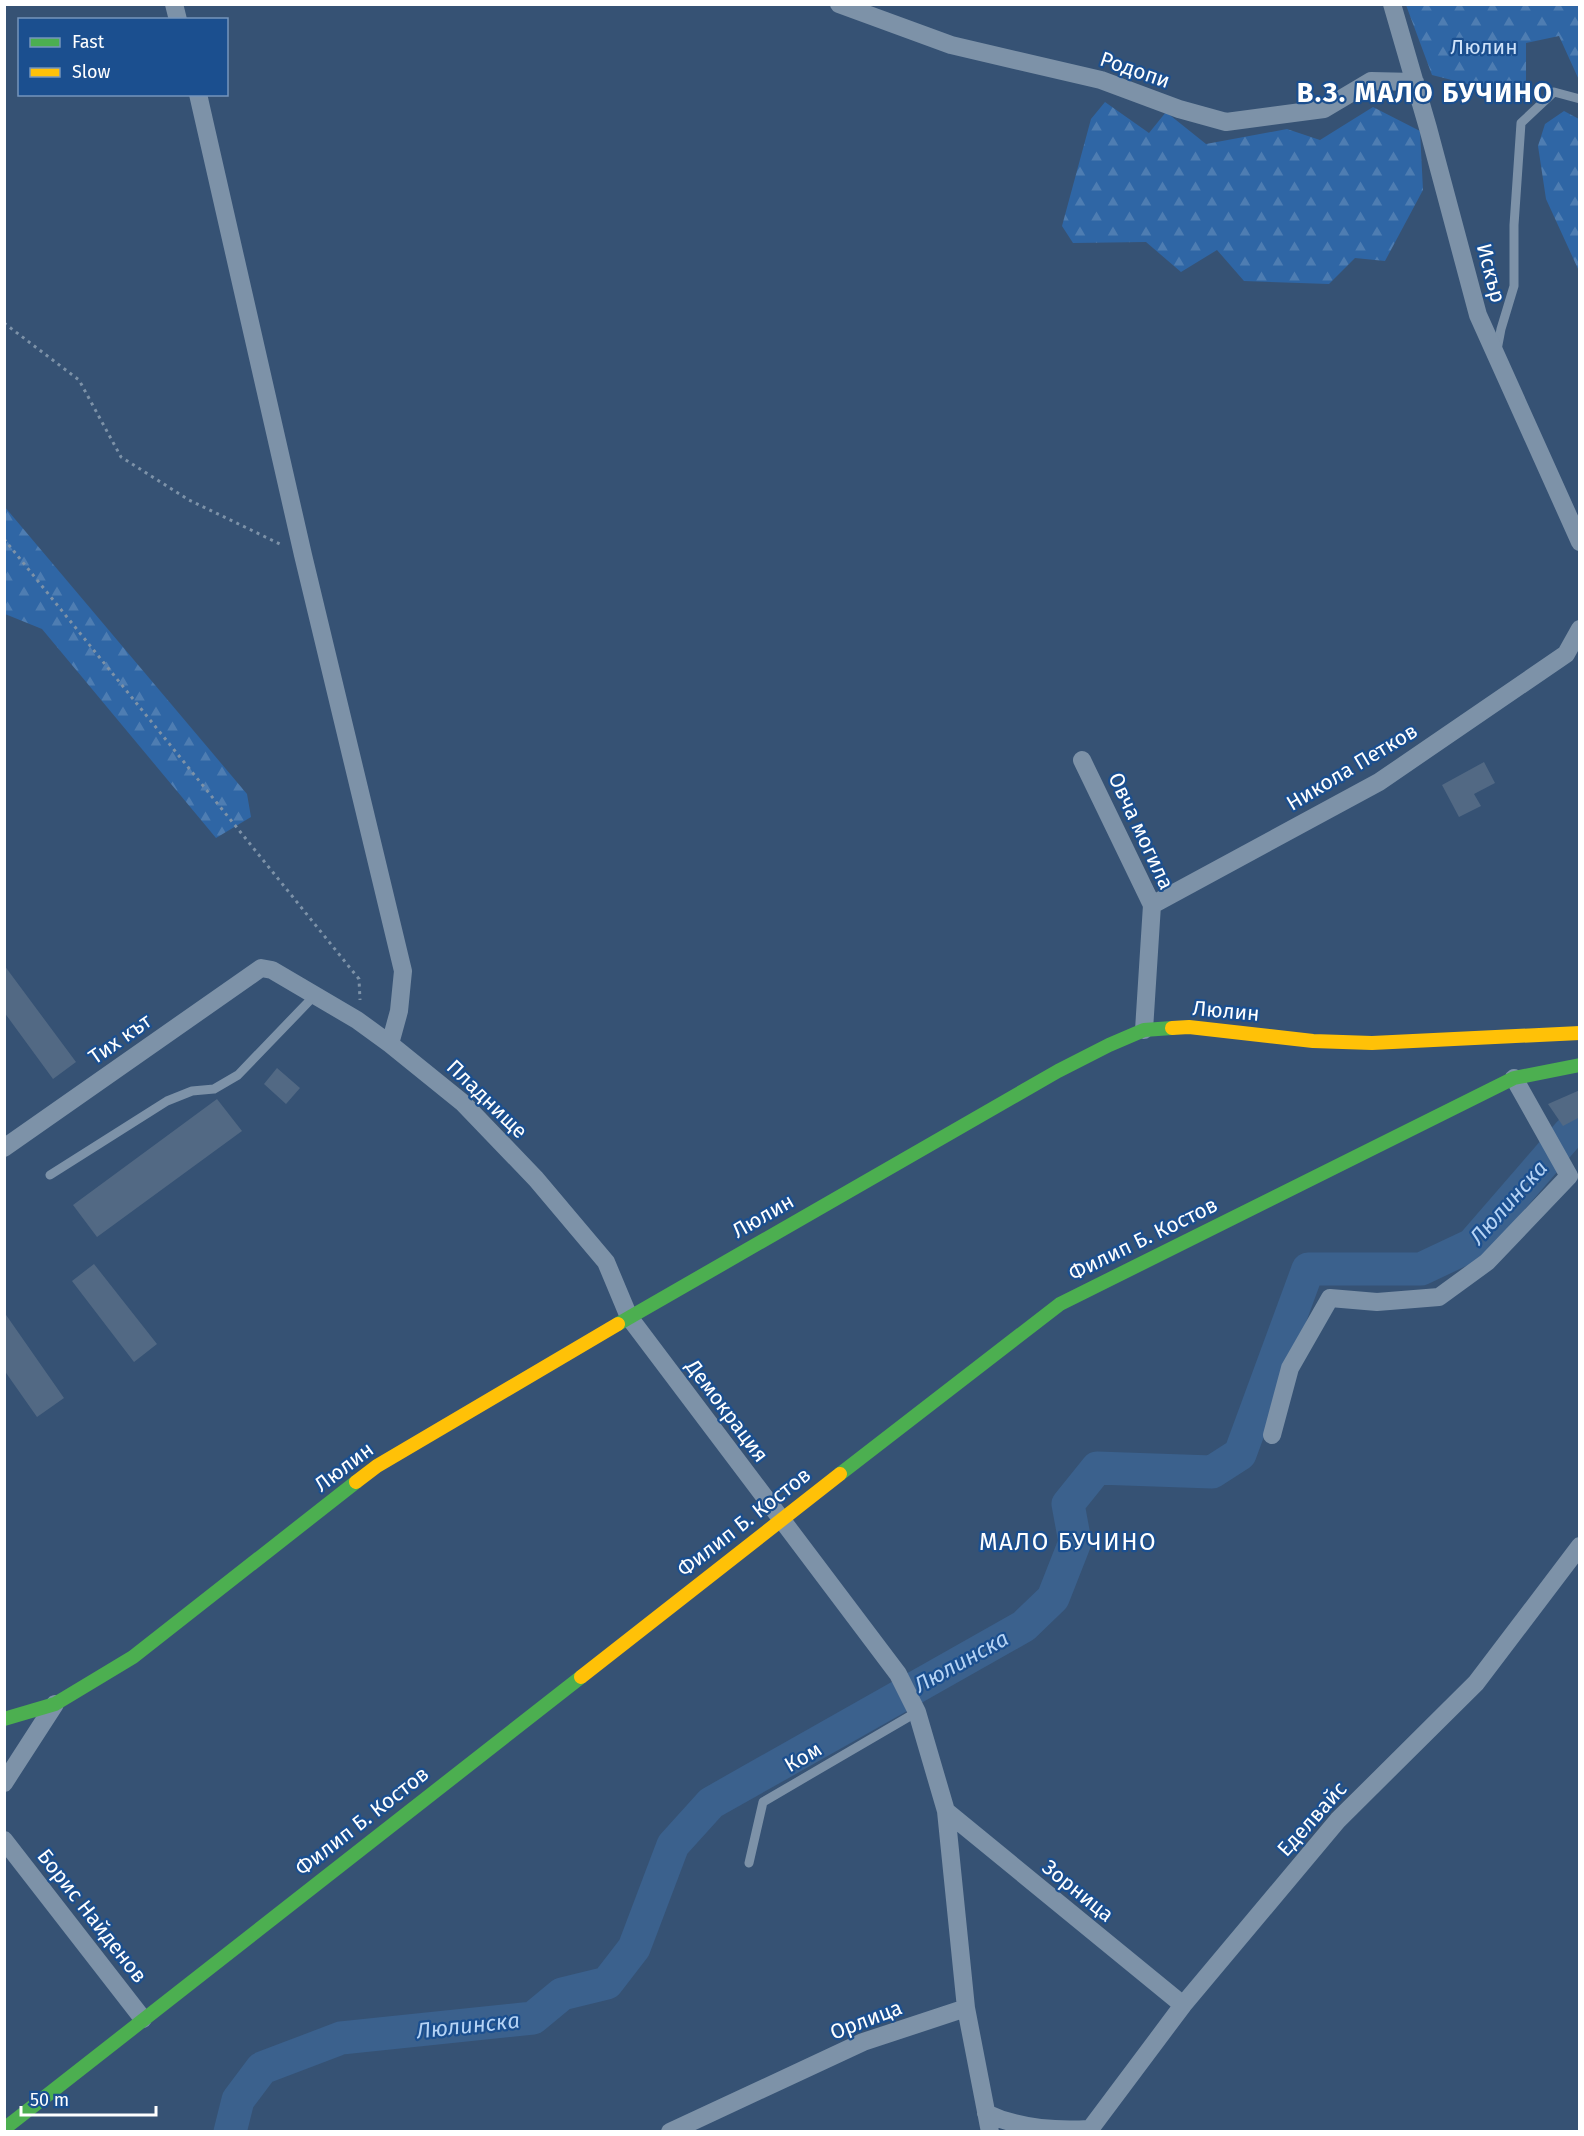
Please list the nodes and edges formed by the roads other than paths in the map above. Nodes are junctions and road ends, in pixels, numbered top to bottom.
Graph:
1 (839, 4) edge
2 (1392, 4) edge
3 (1415, 82) junction
4 (198, 96) edge
5 (1580, 99) edge
6 (1496, 356) junction
7 (1580, 542) edge
8 (1580, 629) edge
9 (1082, 760) dead end
10 (1152, 905) junction
11 (261, 968) joint
12 (315, 995) junction
13 (1144, 1030) junction
14 (1580, 1033) edge
15 (390, 1044) junction
16 (1580, 1065) edge
17 (1514, 1078) junction
18 (4, 1148) edge
19 (50, 1175) dead end
20 (629, 1317) junction
21 (1272, 1435) dead end
22 (781, 1520) junction
23 (1580, 1546) edge
24 (55, 1704) junction
25 (917, 1712) junction
26 (4, 1719) edge
27 (4, 1783) edge
28 (946, 1811) junction
29 (4, 1840) edge
30 (749, 1863) dead end
31 (1183, 2005) junction
32 (966, 2008) junction
33 (143, 2019) junction
34 (986, 2113) junction
35 (4, 2129) edge
36 (1089, 2130) edge
37 (670, 2132) edge
38 (990, 2132) edge

1 - 3 street, Родопи
2 - 3 street, Искър
3 - 6 street, Искър
4 - 15 street
5 - 6 lane
6 - 7 street, Искър
8 - 10 street, Никола Петков
9 - 10 street, Овча могила
10 - 13 street, Овча могила
11 - 12 street, Пладнище
11 - 18 street, Тих кът
12 - 15 street, Пладнище
12 - 19 lane
13 - 14 street, Люлин
13 - 20 street, Люлин
15 - 20 street, Пладнище
16 - 17 street, Филип Б. Костов
17 - 21 street
17 - 22 street, Филип Б. Костов
20 - 22 street, Демокрация
20 - 24 street, Люлин
22 - 25 street, Демокрация
22 - 33 street, Филип Б. Костов
23 - 31 street, Еделвайс
24 - 26 street, Люлин
24 - 27 street
25 - 28 street, Демокрация
25 - 30 lane, Ком
28 - 31 street, Зорница
28 - 32 street, Демокрация
29 - 33 street, Борис Найденов
31 - 36 street, Еделвайс
32 - 34 street
32 - 37 street, Орлица
33 - 35 street, Филип Б. Костов
34 - 36 street
34 - 38 street

